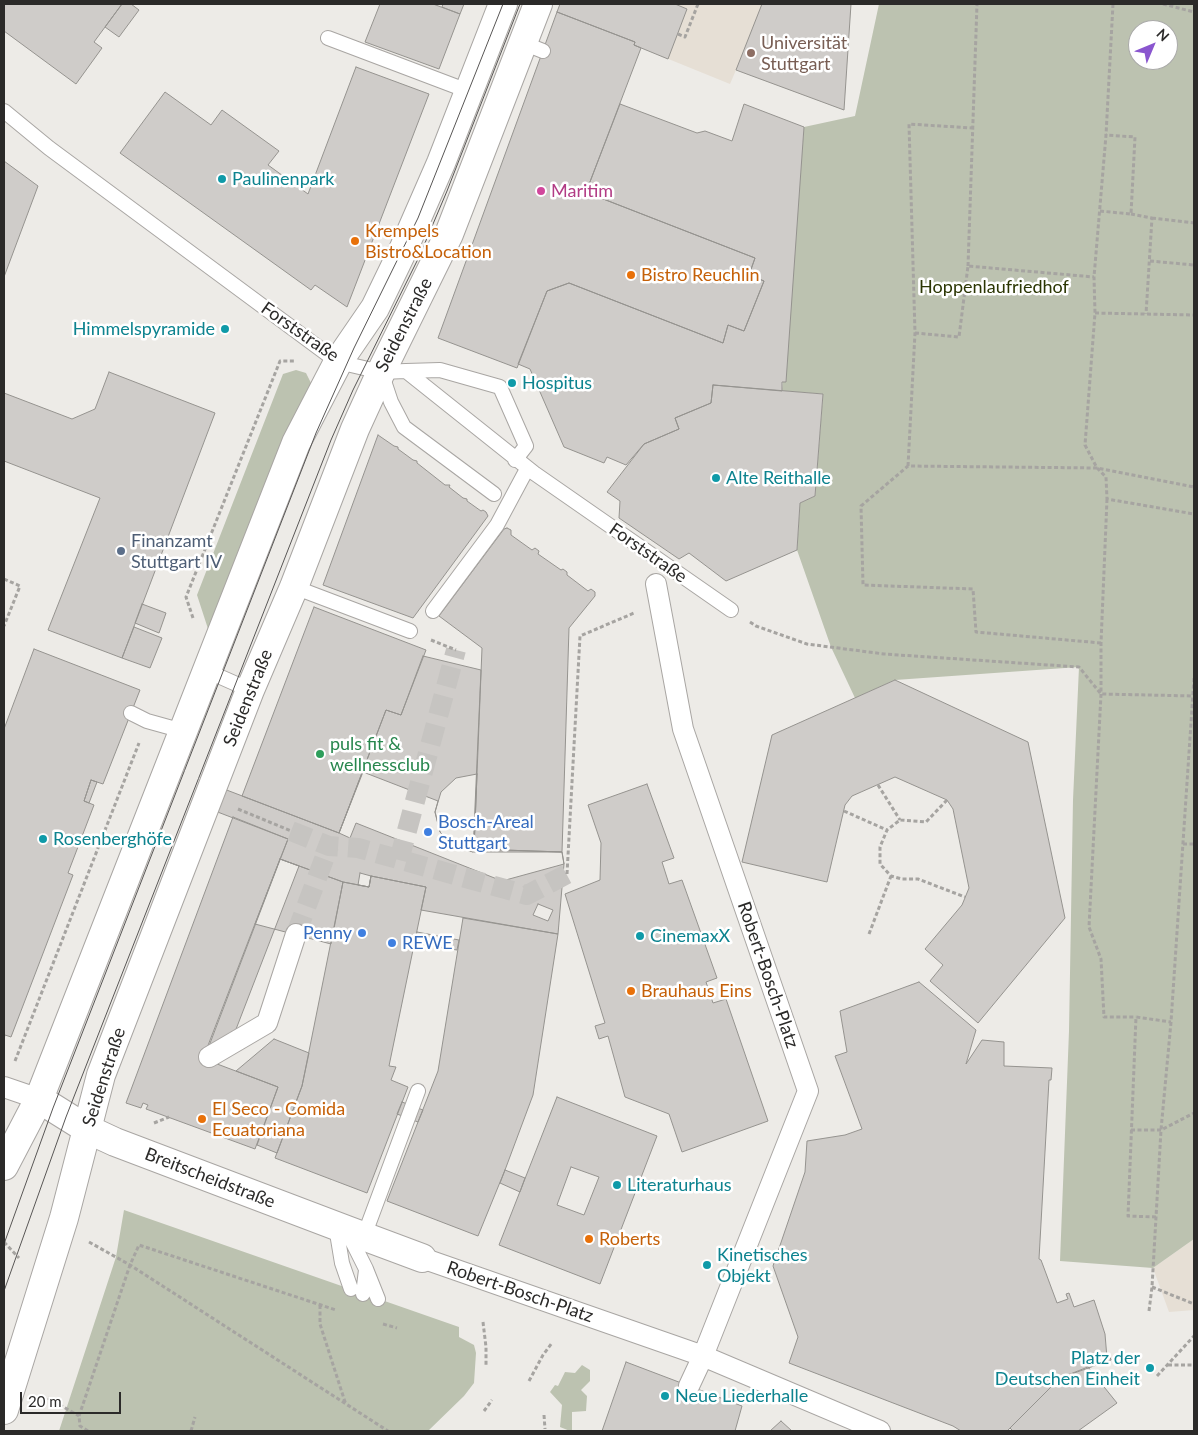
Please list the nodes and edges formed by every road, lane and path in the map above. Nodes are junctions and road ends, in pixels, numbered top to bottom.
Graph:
1 (503, 4) edge
2 (538, 4) edge
3 (698, 4) edge
4 (977, 4) edge
5 (1113, 4) edge
6 (1163, 4) edge
7 (1194, 12) edge
8 (678, 34) dead end
9 (328, 38) dead end
10 (468, 91) junction
11 (4, 111) edge
12 (972, 128) junction
13 (1106, 136) junction
14 (1100, 211) junction
15 (1131, 214) junction
16 (1152, 218) junction
17 (1194, 223) edge
18 (1150, 261) junction
19 (1194, 265) edge
20 (968, 266) junction
21 (1094, 277) junction
22 (1095, 312) junction
23 (1146, 314) junction
24 (1194, 316) edge
25 (915, 333) junction
26 (338, 362) junction
27 (394, 371) junction
28 (515, 460) junction
29 (908, 466) junction
30 (1098, 468) junction
31 (528, 469) junction
32 (1194, 487) edge
33 (494, 494) dead end
34 (1107, 499) junction
35 (1194, 514) edge
36 (4, 579) edge
37 (294, 587) junction
38 (658, 593) joint
39 (731, 610) joint
40 (433, 612) dead end
41 (194, 620) dead end
42 (4, 626) edge
43 (410, 631) dead end
44 (1101, 643) junction
45 (207, 671) junction
46 (1194, 678) edge
47 (250, 690) junction
48 (1101, 694) junction
49 (1194, 696) edge
50 (131, 713) dead end
51 (147, 721) junction
52 (183, 731) junction
53 (878, 785) dead end
54 (947, 800) dead end
55 (229, 806) dead end
56 (844, 811) dead end
57 (900, 820) junction
58 (887, 830) junction
59 (291, 831) tunnel mouth
60 (1183, 844) junction
61 (1194, 844) edge
62 (567, 874) dead end
63 (891, 876) junction
64 (965, 897) dead end
65 (296, 934) tunnel mouth
66 (868, 934) dead end
67 (1136, 1018) junction
68 (1171, 1022) junction
69 (209, 1057) dead end
70 (14, 1063) dead end
71 (4, 1087) edge
72 (418, 1091) dead end
73 (39, 1100) junction
74 (1194, 1113) edge
75 (169, 1117) dead end
76 (149, 1125) dead end
77 (87, 1130) junction
78 (1131, 1130) junction
79 (1161, 1130) junction
80 (4, 1166) edge
81 (1156, 1217) junction
82 (349, 1231) junction
83 (88, 1241) dead end
84 (422, 1258) joint
85 (342, 1263) junction
86 (130, 1265) junction
87 (366, 1269) junction
88 (337, 1284) dead end
89 (1152, 1287) junction
90 (378, 1299) dead end
91 (1194, 1304) edge
92 (320, 1305) junction
93 (337, 1310) dead end
94 (1149, 1311) dead end
95 (483, 1322) dead end
96 (380, 1323) dead end
97 (397, 1328) dead end
98 (1194, 1336) edge
99 (552, 1344) dead end
100 (703, 1356) junction
101 (486, 1365) dead end
102 (1167, 1365) junction
103 (1194, 1365) edge
104 (1157, 1376) dead end
105 (528, 1381) dead end
106 (689, 1386) dead end
107 (48, 1398) dead end
108 (492, 1400) dead end
109 (346, 1405) junction
110 (4, 1410) edge
111 (484, 1411) dead end
112 (544, 1415) dead end
113 (79, 1416) junction
114 (195, 1417) dead end
115 (545, 1429) dead end
116 (88, 1431) edge
117 (191, 1431) edge
118 (388, 1431) edge
119 (880, 1431) edge

1 - 10 street, Seidenstraße
2 - 27 street, Seidenstraße
3 - 8 path
4 - 12 path
5 - 13 path
6 - 7 path
9 - 10 lane
10 - 26 street, Seidenstraße
11 - 26 lane, Forststraße
12 - 20 path
12 - 25 path
13 - 14 path
13 - 15 path
14 - 15 path
14 - 21 path
15 - 16 path
16 - 17 path
16 - 18 path
18 - 19 path
18 - 23 path
20 - 21 path
20 - 25 path
21 - 22 path
22 - 23 path
22 - 30 path
23 - 24 path
25 - 29 path
26 - 27 lane, Forststraße
26 - 41 path
26 - 45 street, Seidenstraße
27 - 28 lane, Forststraße
27 - 28 lane
27 - 33 lane
27 - 37 street, Seidenstraße
28 - 31 lane, Forststraße
29 - 30 path
29 - 44 path
30 - 32 path
30 - 34 path
31 - 39 lane, Forststraße
31 - 40 lane
34 - 35 path
34 - 44 path
36 - 42 path
37 - 43 lane
37 - 47 street, Seidenstraße
38 - 62 path
38 - 100 street, Robert-Bosch-Platz
39 - 48 path
44 - 48 path
45 - 47 lane
45 - 52 street, Seidenstraße
46 - 49 path
47 - 77 street, Seidenstraße
48 - 49 path
48 - 67 path
49 - 60 path
50 - 51 lane
51 - 52 lane
51 - 70 path
52 - 73 street, Seidenstraße
53 - 57 path
54 - 57 path
55 - 59 path
56 - 58 path
57 - 58 path
58 - 63 path
60 - 61 path
60 - 68 path
63 - 64 path
63 - 66 path
65 - 69 street
67 - 68 path
67 - 78 path
68 - 79 path
71 - 73 street, Breitscheidstraße
72 - 82 lane
73 - 77 street, Breitscheidstraße
73 - 80 street, Seidenstraße
74 - 79 path
75 - 76 path
77 - 82 street, Breitscheidstraße
77 - 110 street, Seidenstraße
78 - 79 path
78 - 81 path
79 - 81 path
81 - 89 path
82 - 84 street, Breitscheidstraße
82 - 85 lane
82 - 87 lane
83 - 86 path
84 - 100 street, Robert-Bosch-Platz
85 - 87 lane
85 - 88 lane
86 - 92 path
86 - 109 path
86 - 113 path
87 - 90 lane
89 - 91 path
89 - 94 path
92 - 93 path
92 - 109 path
95 - 101 path
96 - 97 path
98 - 102 path
99 - 105 path
100 - 106 street, Robert-Bosch-Platz
100 - 119 street, Robert-Bosch-Platz
102 - 103 path
102 - 104 path
107 - 113 path
108 - 111 path
109 - 118 path
112 - 115 path
113 - 116 path
114 - 117 path

